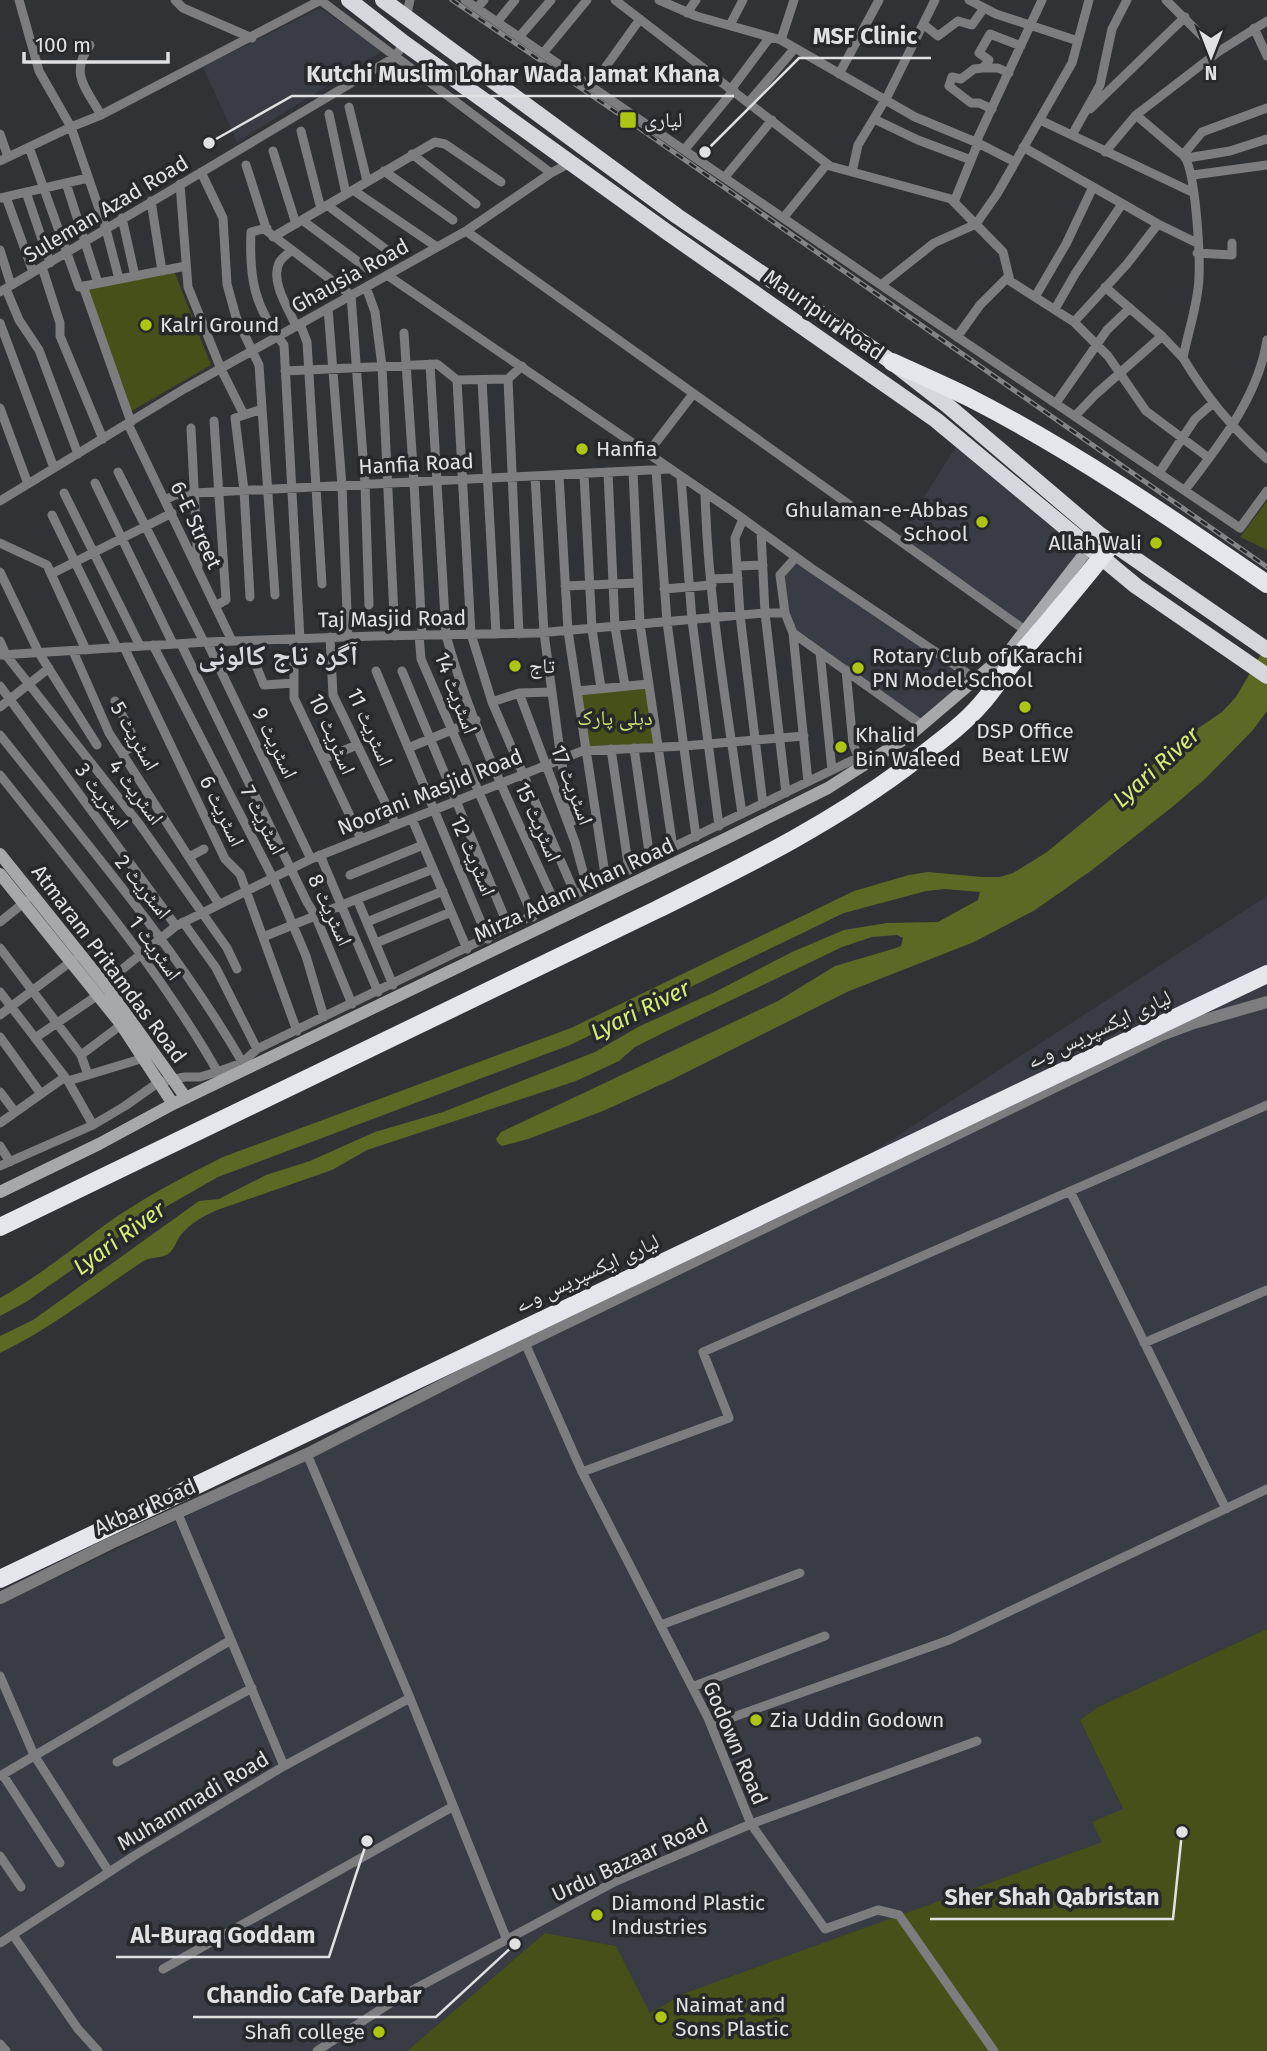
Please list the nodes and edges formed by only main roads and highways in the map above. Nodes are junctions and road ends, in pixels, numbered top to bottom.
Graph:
1 (349, 0) edge
2 (383, 0) edge
3 (892, 362) junction
4 (1100, 546) junction
5 (1267, 584) edge
6 (1267, 650) edge
7 (1267, 676) edge
8 (985, 685) junction
9 (0, 854) edge
10 (0, 874) edge
11 (28, 900) junction
12 (1267, 974) edge
13 (1267, 988) edge
14 (101, 989) junction
15 (1195, 1010) junction
16 (166, 1080) junction
17 (186, 1098) junction
18 (173, 1104) junction
19 (0, 1192) edge
20 (0, 1227) edge
21 (0, 1579) edge

1 - 4 highway, Mauripur Road
2 - 3 highway, Mauripur Road
3 - 4 highway, Mauripur Road
3 - 5 highway
4 - 6 highway, Mauripur Road
4 - 7 highway, Mauripur Road
4 - 8 main road, Mirza Adam Khan Road
4 - 8 highway
8 - 17 main road, Mirza Adam Khan Road
8 - 20 highway
9 - 11 main road, Atmaram Pritamdas Road
10 - 11 main road, Atmaram Pritamdas Road
11 - 14 main road, Atmaram Pritamdas Road
12 - 15 highway
13 - 15 highway
14 - 16 main road, Atmaram Pritamdas Road
14 - 16 main road, Atmaram Pritamdas Road
15 - 21 highway, لیاری ایکسپریس وے
16 - 17 main road, Atmaram Pritamdas Road
16 - 18 main road, Atmaram Pritamdas Road
17 - 18 main road, Mirza Adam Khan Road
18 - 19 main road, Mirza Adam Khan Road

